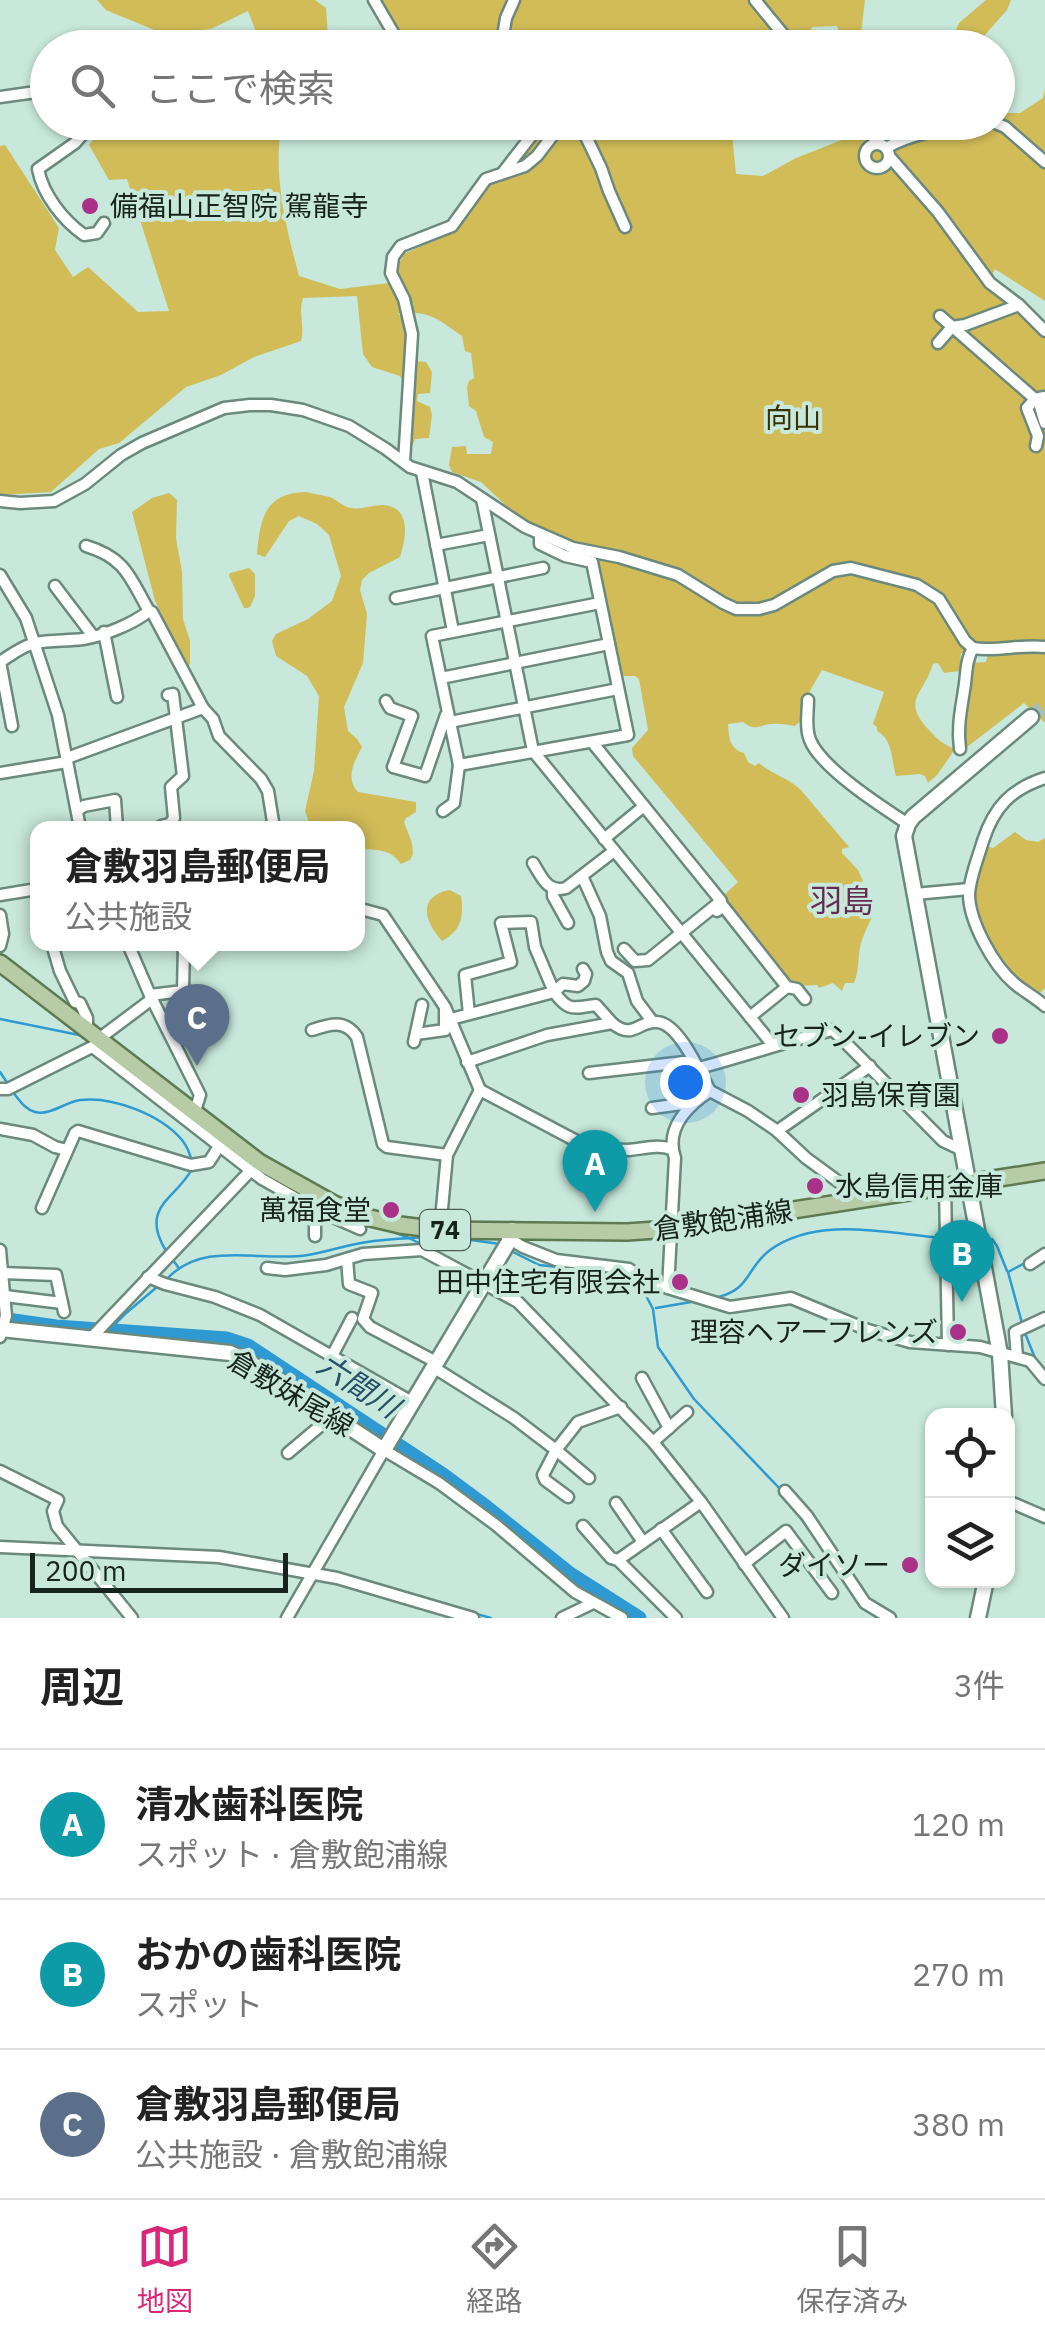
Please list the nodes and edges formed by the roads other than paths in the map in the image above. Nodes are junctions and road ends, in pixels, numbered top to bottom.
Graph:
1 (374, 0) edge
2 (514, 0) edge
3 (755, 0) edge
4 (392, 30) edge
5 (504, 30) edge
6 (779, 30) edge
7 (30, 93) edge
8 (0, 97) edge
9 (1015, 136) edge
10 (78, 140) edge
11 (528, 140) edge
12 (549, 140) edge
13 (589, 140) edge
14 (876, 140) edge
15 (900, 140) edge
16 (885, 149) junction
17 (1045, 162) edge
18 (504, 172) junction
19 (104, 223) dead end
20 (625, 226) dead end
21 (1019, 305) junction
22 (940, 316) dead end
23 (952, 327) junction
24 (1045, 330) edge
25 (938, 342) dead end
26 (1042, 395) edge
27 (1045, 423) edge
28 (1036, 446) dead end
29 (404, 462) junction
30 (422, 472) junction
31 (482, 498) junction
32 (0, 502) edge
33 (540, 534) junction
34 (489, 535) junction
35 (436, 545) junction
36 (86, 546) dead end
37 (543, 568) dead end
38 (0, 576) edge
39 (496, 577) junction
40 (54, 586) dead end
41 (445, 588) junction
42 (396, 598) dead end
43 (600, 603) junction
44 (149, 611) junction
45 (505, 620) junction
46 (453, 631) junction
47 (99, 634) junction
48 (35, 643) junction
49 (609, 644) junction
50 (1045, 647) edge
51 (973, 648) junction
52 (0, 662) edge
53 (514, 663) junction
54 (441, 678) junction
55 (618, 689) junction
56 (168, 695) dead end
57 (116, 698) dead end
58 (808, 700) dead end
59 (386, 701) dead end
60 (203, 708) junction
61 (524, 708) junction
62 (449, 717) junction
63 (1031, 717) tunnel mouth
64 (175, 718) junction
65 (12, 726) dead end
66 (592, 742) junction
67 (960, 749) dead end
68 (533, 751) junction
69 (67, 760) junction
70 (459, 765) junction
71 (0, 773) edge
72 (1045, 778) edge
73 (644, 806) junction
74 (77, 811) junction
75 (442, 811) dead end
76 (79, 821) edge
77 (116, 821) edge
78 (172, 821) edge
79 (273, 821) edge
80 (908, 824) junction
81 (604, 839) junction
82 (614, 851) junction
83 (533, 863) dead end
84 (582, 876) junction
85 (554, 889) junction
86 (30, 890) edge
87 (969, 890) junction
88 (915, 894) junction
89 (0, 895) edge
90 (365, 910) edge
91 (0, 915) edge
92 (568, 923) dead end
93 (683, 935) junction
94 (0, 946) edge
95 (624, 949) dead end
96 (54, 951) edge
97 (131, 951) edge
98 (184, 951) edge
99 (0, 963) edge
100 (582, 970) dead end
101 (787, 987) junction
102 (554, 992) junction
103 (151, 997) junction
104 (805, 998) dead end
105 (422, 1005) dead end
106 (1045, 1006) edge
107 (445, 1007) junction
108 (469, 1014) junction
109 (750, 1017) junction
110 (450, 1019) junction
111 (652, 1021) junction
112 (612, 1024) junction
113 (312, 1030) dead end
114 (96, 1041) junction
115 (783, 1042) junction
116 (468, 1062) junction
117 (870, 1066) junction
118 (698, 1068) junction
119 (590, 1073) dead end
120 (7, 1088) edge
121 (480, 1090) junction
122 (710, 1090) junction
123 (652, 1108) dead end
124 (686, 1108) junction
125 (195, 1111) junction
126 (0, 1129) edge
127 (777, 1131) junction
128 (223, 1140) junction
129 (671, 1149) junction
130 (67, 1150) junction
131 (962, 1150) junction
132 (447, 1156) junction
133 (255, 1166) junction
134 (1045, 1171) edge
135 (968, 1183) junction
136 (945, 1186) junction
137 (863, 1199) junction
138 (42, 1208) dead end
139 (315, 1209) junction
140 (670, 1229) junction
141 (440, 1230) junction
142 (315, 1236) dead end
143 (362, 1238) junction
144 (508, 1241) junction
145 (0, 1253) edge
146 (1045, 1254) edge
147 (347, 1259) junction
148 (1030, 1264) dead end
149 (267, 1268) dead end
150 (2, 1274) edge
151 (157, 1281) junction
152 (484, 1282) junction
153 (668, 1288) junction
154 (5, 1296) junction
155 (352, 1318) dead end
156 (1045, 1318) edge
157 (3, 1322) edge
158 (91, 1337) junction
159 (948, 1345) junction
160 (1000, 1354) junction
161 (332, 1356) junction
162 (1017, 1357) junction
163 (434, 1365) junction
164 (642, 1378) dead end
165 (1045, 1379) edge
166 (412, 1402) junction
167 (621, 1408) junction
168 (1003, 1408) edge
169 (688, 1412) dead end
170 (332, 1416) junction
171 (669, 1428) junction
172 (656, 1440) junction
173 (387, 1444) junction
174 (556, 1450) junction
175 (288, 1453) dead end
176 (0, 1471) edge
177 (589, 1478) dead end
178 (785, 1491) dead end
179 (568, 1497) dead end
180 (700, 1502) junction
181 (616, 1503) dead end
182 (1015, 1503) edge
183 (1045, 1517) edge
184 (797, 1522) dead end
185 (583, 1526) dead end
186 (662, 1530) junction
187 (786, 1531) junction
188 (643, 1542) junction
189 (0, 1547) edge
190 (80, 1552) junction
191 (618, 1560) junction
192 (746, 1562) junction
193 (313, 1574) junction
194 (984, 1588) edge
195 (707, 1592) dead end
196 (832, 1593) dead end
197 (593, 1603) junction
198 (132, 1618) edge
199 (287, 1618) edge
200 (473, 1618) edge
201 (562, 1618) edge
202 (622, 1618) edge
203 (676, 1618) edge
204 (784, 1618) edge
205 (890, 1618) edge
206 (978, 1618) edge

1 - 4 street
2 - 5 street
3 - 6 street
7 - 8 street
9 - 17 street
10 - 19 street
11 - 18 street
12 - 18 street
13 - 20 street
14 - 16 street
15 - 16 street
16 - 21 street
18 - 29 street
21 - 23 street
21 - 24 street
22 - 23 street
23 - 25 street
23 - 26 street
26 - 27 street
26 - 28 street
29 - 30 street
29 - 32 street
30 - 31 street
30 - 35 street
31 - 33 street
31 - 34 street
33 - 43 street
33 - 51 street
34 - 35 street
34 - 39 street
35 - 41 street
36 - 44 street
37 - 39 street
38 - 48 street
39 - 41 street
39 - 45 street
40 - 47 street
41 - 42 street
41 - 46 street
43 - 45 street
43 - 49 street
44 - 47 street
44 - 60 street
45 - 46 street
45 - 53 street
46 - 54 street
47 - 48 street
47 - 57 street
48 - 52 street
48 - 69 street
49 - 53 street
49 - 55 street
50 - 51 street
51 - 67 street
52 - 65 street
53 - 54 street
53 - 61 street
54 - 62 street
55 - 61 street
55 - 66 street
56 - 64 street
58 - 80 street
59 - 62 street
60 - 64 street
60 - 79 street
61 - 62 street
61 - 68 street
62 - 70 street
63 - 80 street
64 - 69 street
64 - 78 street
66 - 68 street
66 - 73 street
68 - 70 street
68 - 81 street
69 - 71 street
69 - 74 street
70 - 75 street
72 - 87 street
73 - 81 street
73 - 93 street
74 - 76 street
74 - 77 street
80 - 88 street
81 - 82 street
82 - 84 street
82 - 93 street
83 - 85 street
84 - 85 street
84 - 111 street
85 - 92 street
86 - 89 street
87 - 88 street
87 - 106 street
88 - 131 street
90 - 107 street
91 - 94 street
93 - 95 street
93 - 101 street
93 - 109 street
96 - 114 street
97 - 103 street
98 - 103 street
99 - 114 main road, 倉敷飽浦線 / 74
100 - 102 street
101 - 104 street
101 - 109 street
102 - 108 street
102 - 108 street
102 - 112 street
103 - 114 street
103 - 125 street
105 - 107 street
107 - 110 street
108 - 110 street
109 - 115 street
110 - 116 street
111 - 112 street
111 - 118 street
112 - 116 street
113 - 132 street
114 - 120 street
114 - 125 main road, 倉敷飽浦線 / 74
114 - 128 street
115 - 117 street
115 - 118 street
116 - 121 street
117 - 127 street
117 - 131 street
118 - 119 street
118 - 122 street
121 - 129 street
121 - 132 street
122 - 124 street
122 - 127 street
123 - 124 street
124 - 129 street
125 - 128 main road, 倉敷飽浦線 / 74
126 - 130 street
127 - 137 street
128 - 130 street
128 - 133 main road, 倉敷飽浦線 / 74
129 - 140 street
130 - 138 street
131 - 135 street
132 - 141 street
133 - 139 street
133 - 143 main road, 倉敷飽浦線 / 74
133 - 151 street
134 - 135 main road, 倉敷飽浦線 / 74
135 - 136 main road, 倉敷飽浦線 / 74
135 - 160 street
136 - 137 main road, 倉敷飽浦線 / 74
136 - 159 street
137 - 140 main road, 倉敷飽浦線 / 74
139 - 142 street
139 - 143 street
140 - 144 main road, 倉敷飽浦線 / 74
140 - 153 street
141 - 143 main road, 倉敷飽浦線 / 74
141 - 144 main road, 倉敷飽浦線 / 74
143 - 147 street
143 - 152 street
144 - 152 street, 倉敷妹尾線
144 - 153 street
145 - 150 street
146 - 148 street
147 - 149 street
147 - 163 street
150 - 154 street
150 - 154 street
151 - 158 street
151 - 161 street
152 - 163 street, 倉敷妹尾線
152 - 167 street
153 - 159 street
154 - 157 street
155 - 161 street
156 - 162 street
157 - 158 street, 倉敷妹尾線
158 - 170 street, 倉敷妹尾線
159 - 160 street
160 - 162 street
160 - 168 street
161 - 166 street
162 - 165 street
163 - 166 street, 倉敷妹尾線
163 - 174 street
164 - 171 street
166 - 173 street, 倉敷妹尾線
167 - 172 street
167 - 174 street
169 - 171 street
170 - 173 street, 倉敷妹尾線
170 - 175 street
171 - 172 street
172 - 180 street
173 - 193 street
173 - 197 street
174 - 177 street
174 - 179 street
176 - 190 street
178 - 205 street
180 - 186 street
180 - 192 street
181 - 188 street
182 - 183 street
184 - 187 street
185 - 191 street
186 - 188 street
186 - 195 street
187 - 192 street
187 - 196 street
188 - 191 street
189 - 190 street
190 - 193 street
190 - 198 street
191 - 203 street
192 - 204 street
193 - 199 street
193 - 200 street
194 - 206 street
197 - 201 street
197 - 202 street

